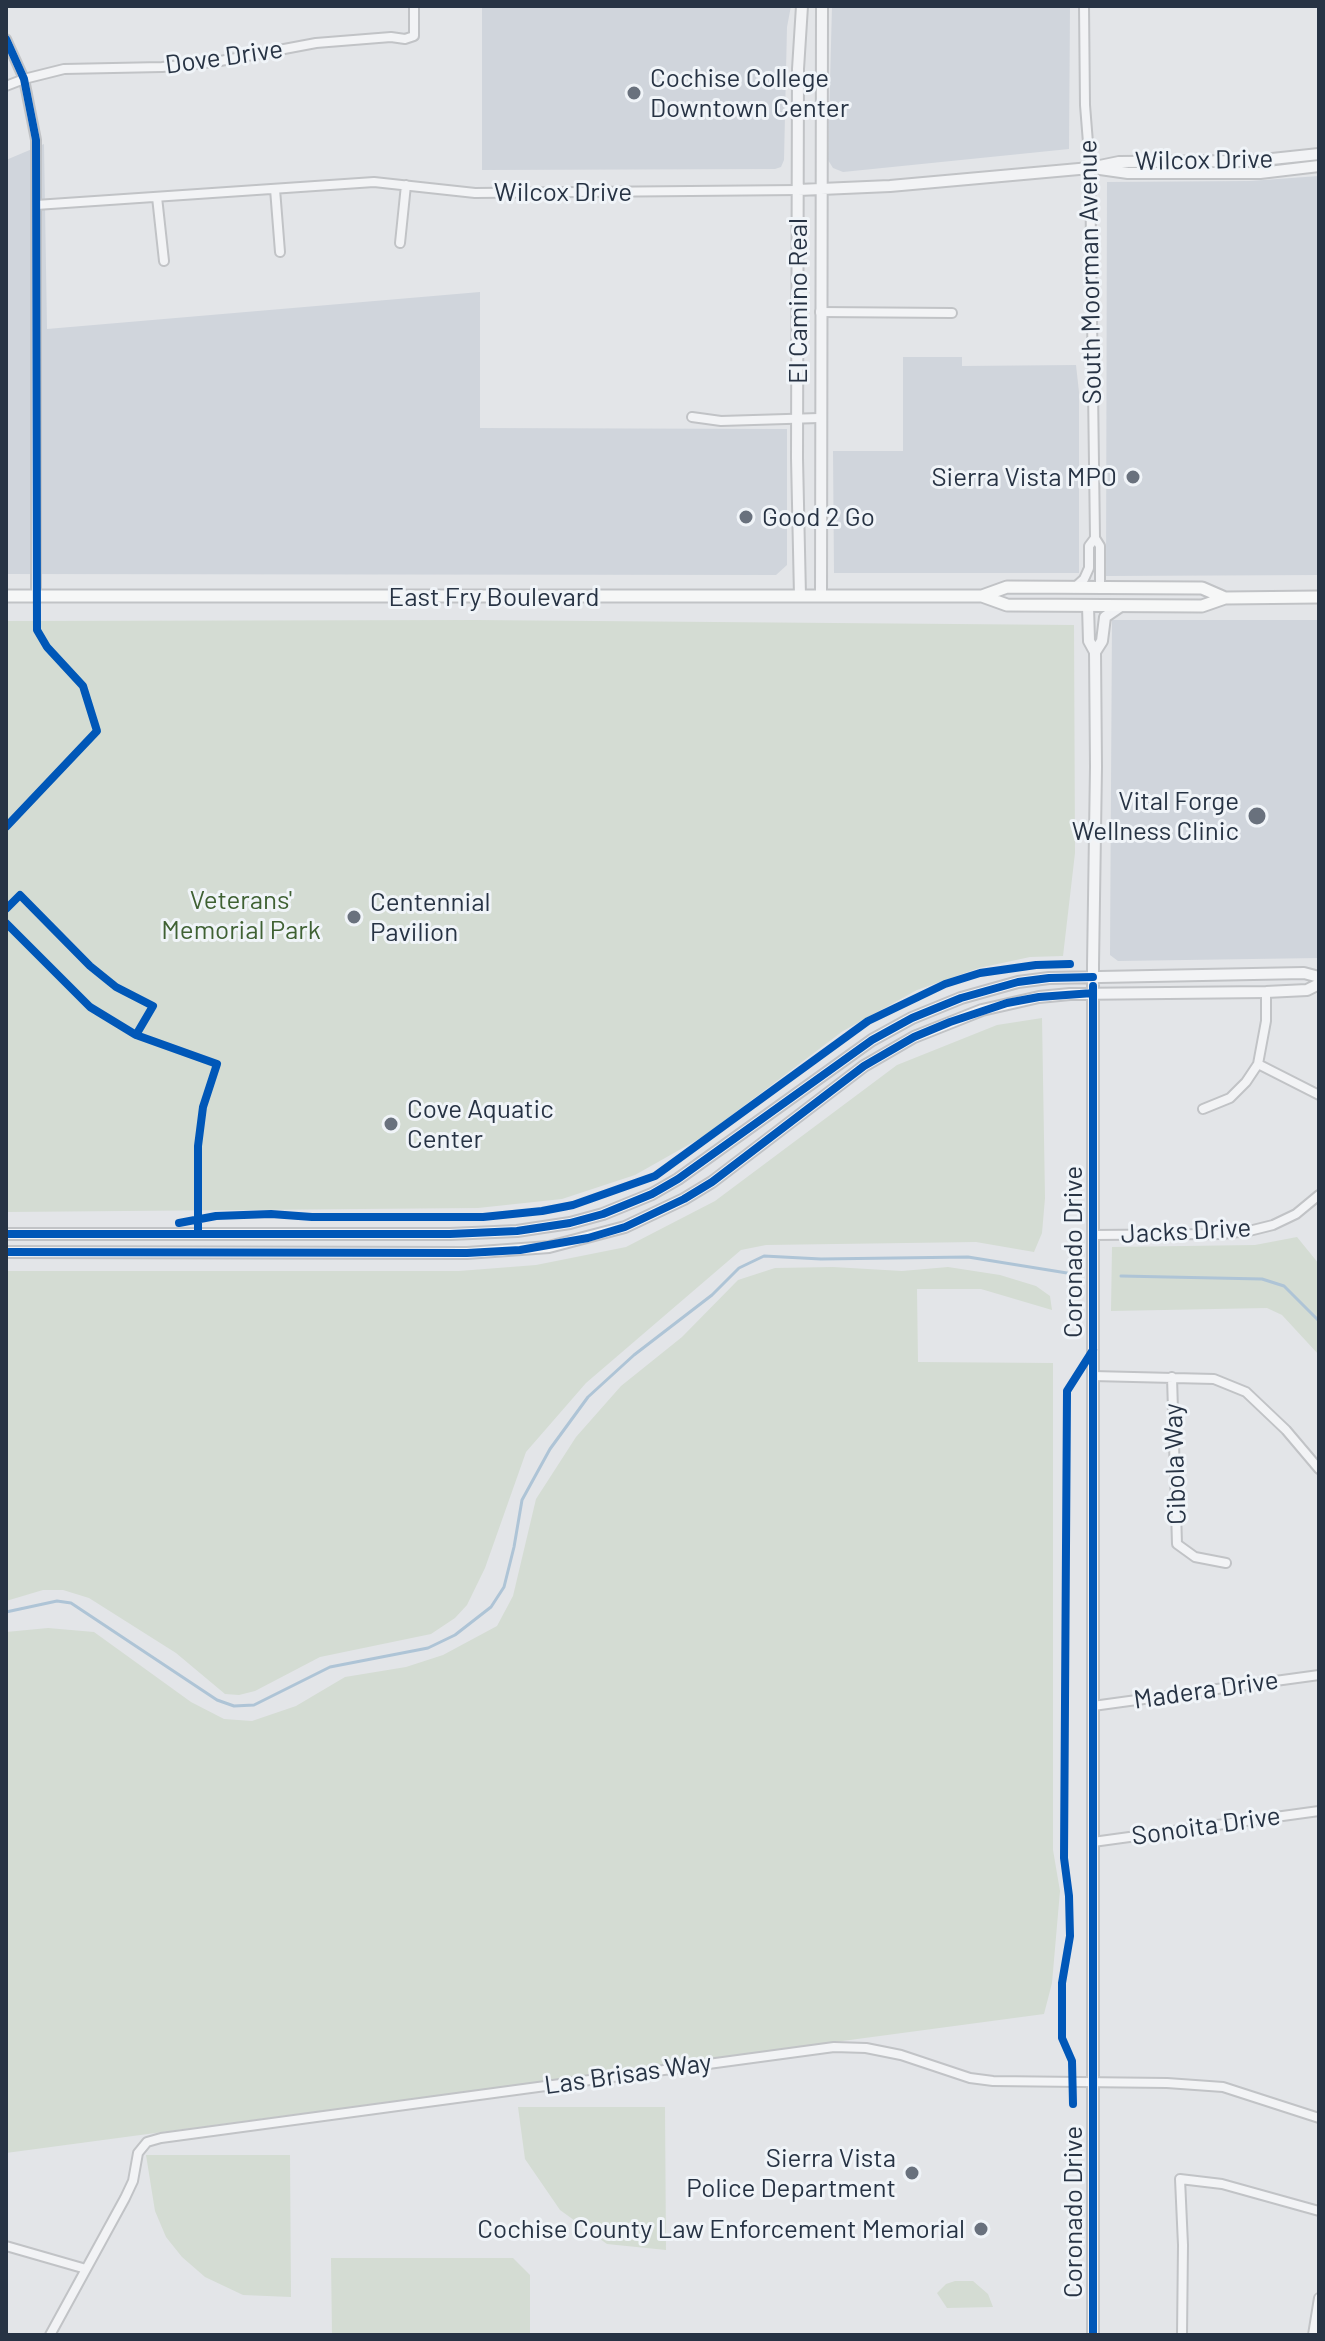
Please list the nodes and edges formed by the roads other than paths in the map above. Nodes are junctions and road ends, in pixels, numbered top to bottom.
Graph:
1 (414, 6) edge
2 (802, 6) edge
3 (822, 6) edge
4 (1084, 6) edge
5 (6, 39) edge
6 (24, 79) junction
7 (6, 86) edge
8 (1319, 154) edge
9 (1319, 166) edge
10 (1090, 168) junction
11 (406, 185) junction
12 (275, 189) junction
13 (798, 190) junction
14 (820, 190) junction
15 (157, 197) junction
16 (36, 205) junction
17 (400, 243) dead end
18 (280, 252) dead end
19 (164, 261) dead end
20 (820, 312) junction
21 (952, 313) dead end
22 (692, 417) dead end
23 (819, 418) junction
24 (797, 419) junction
25 (1095, 538) junction
26 (1074, 588) junction
27 (1100, 588) junction
28 (6, 596) edge
29 (36, 596) junction
30 (800, 596) junction
31 (821, 596) junction
32 (982, 596) junction
33 (1319, 597) edge
34 (1225, 598) junction
35 (1088, 606) junction
36 (1121, 606) junction
37 (1095, 652) junction
38 (1319, 977) edge
39 (1319, 984) edge
40 (1093, 985) junction
41 (1266, 992) junction
42 (1258, 1064) junction
43 (1319, 1095) edge
44 (1203, 1109) dead end
45 (1319, 1195) edge
46 (6, 1234) edge
47 (1093, 1235) junction
48 (6, 1252) edge
49 (1093, 1376) junction
50 (1172, 1377) junction
51 (1319, 1469) edge
52 (1226, 1563) dead end
53 (1319, 1675) edge
54 (1093, 1706) junction
55 (1319, 1811) edge
56 (1093, 1842) junction
57 (1093, 2084) junction
58 (1319, 2118) edge
59 (1319, 2211) edge
60 (6, 2246) edge
61 (86, 2269) junction
62 (1319, 2298) edge
63 (50, 2335) edge
64 (1093, 2335) edge
65 (1182, 2335) edge
66 (1313, 2335) edge

1 - 6 street, Dove Drive
2 - 13 street, El Camino Real
3 - 14 street, El Camino Real
4 - 10 street, South Moorman Avenue
5 - 6 street
6 - 7 street, Dove Drive
6 - 16 street
8 - 10 street, Wilcox Drive
9 - 10 street, Wilcox Drive
10 - 14 street, Wilcox Drive
10 - 25 street, South Moorman Avenue
11 - 12 street, Wilcox Drive
11 - 13 street, Wilcox Drive
11 - 17 street
12 - 15 street, Wilcox Drive
12 - 18 street
13 - 14 street, Wilcox Drive
13 - 24 street, El Camino Real
14 - 20 street, El Camino Real
15 - 16 street, Wilcox Drive
15 - 19 street
16 - 29 street
20 - 21 street
20 - 23 street, El Camino Real
22 - 24 street
23 - 24 street
23 - 31 street, El Camino Real
24 - 30 street, El Camino Real
25 - 26 street, South Moorman Avenue
25 - 27 street, South Moorman Avenue
26 - 27 main road, East Fry Boulevard
26 - 32 main road, East Fry Boulevard
27 - 34 main road, East Fry Boulevard
28 - 29 main road, East Fry Boulevard
29 - 30 main road, East Fry Boulevard
30 - 31 main road, East Fry Boulevard
31 - 32 main road, East Fry Boulevard
32 - 35 main road, East Fry Boulevard
33 - 34 main road, East Fry Boulevard
34 - 36 main road, East Fry Boulevard
35 - 36 main road, East Fry Boulevard
35 - 37 street
36 - 37 street
37 - 40 street, Coronado Drive
38 - 40 street
39 - 41 street
40 - 41 street
40 - 46 street
40 - 47 street, Coronado Drive
40 - 48 street
41 - 42 street
42 - 43 street
42 - 44 street
45 - 47 street, Jacks Drive
47 - 49 street, Coronado Drive
49 - 50 street
49 - 54 street, Coronado Drive
50 - 51 street
50 - 52 street, Cibola Way
53 - 54 street, Madera Drive
54 - 56 street, Coronado Drive
55 - 56 street, Sonoita Drive
56 - 57 street, Coronado Drive
57 - 58 street, Las Brisas Way
57 - 61 street, Las Brisas Way
57 - 64 street, Coronado Drive
59 - 65 street
60 - 61 street
61 - 63 street, Las Brisas Way
62 - 66 street

